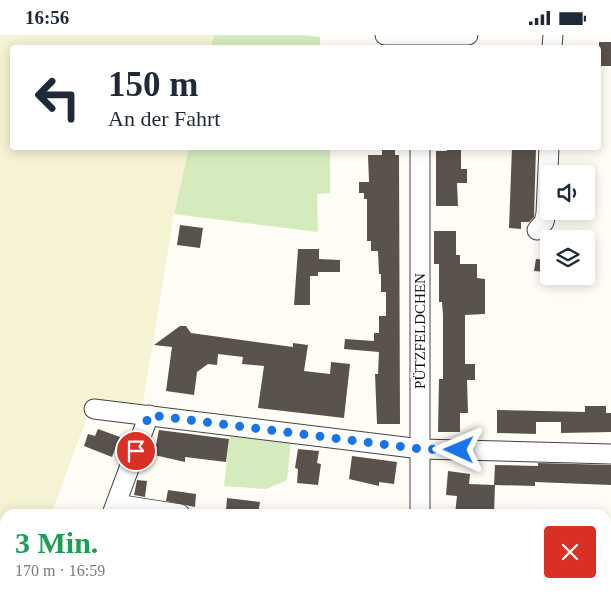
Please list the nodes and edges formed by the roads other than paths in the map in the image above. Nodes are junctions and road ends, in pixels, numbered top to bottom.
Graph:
1 (385, 35) edge
2 (468, 35) edge
3 (419, 42) edge
4 (420, 150) edge
5 (548, 150) edge
6 (537, 230) dead end
7 (94, 409) dead end
8 (149, 415) junction
9 (421, 449) junction
10 (611, 454) edge
11 (114, 509) edge
12 (420, 509) edge

1 - 3 street
2 - 3 street
4 - 9 street, PÜTZFELDCHEN
5 - 6 street
7 - 8 street
8 - 9 street
8 - 11 street
9 - 10 street
9 - 12 street, PÜTZFELDCHEN

